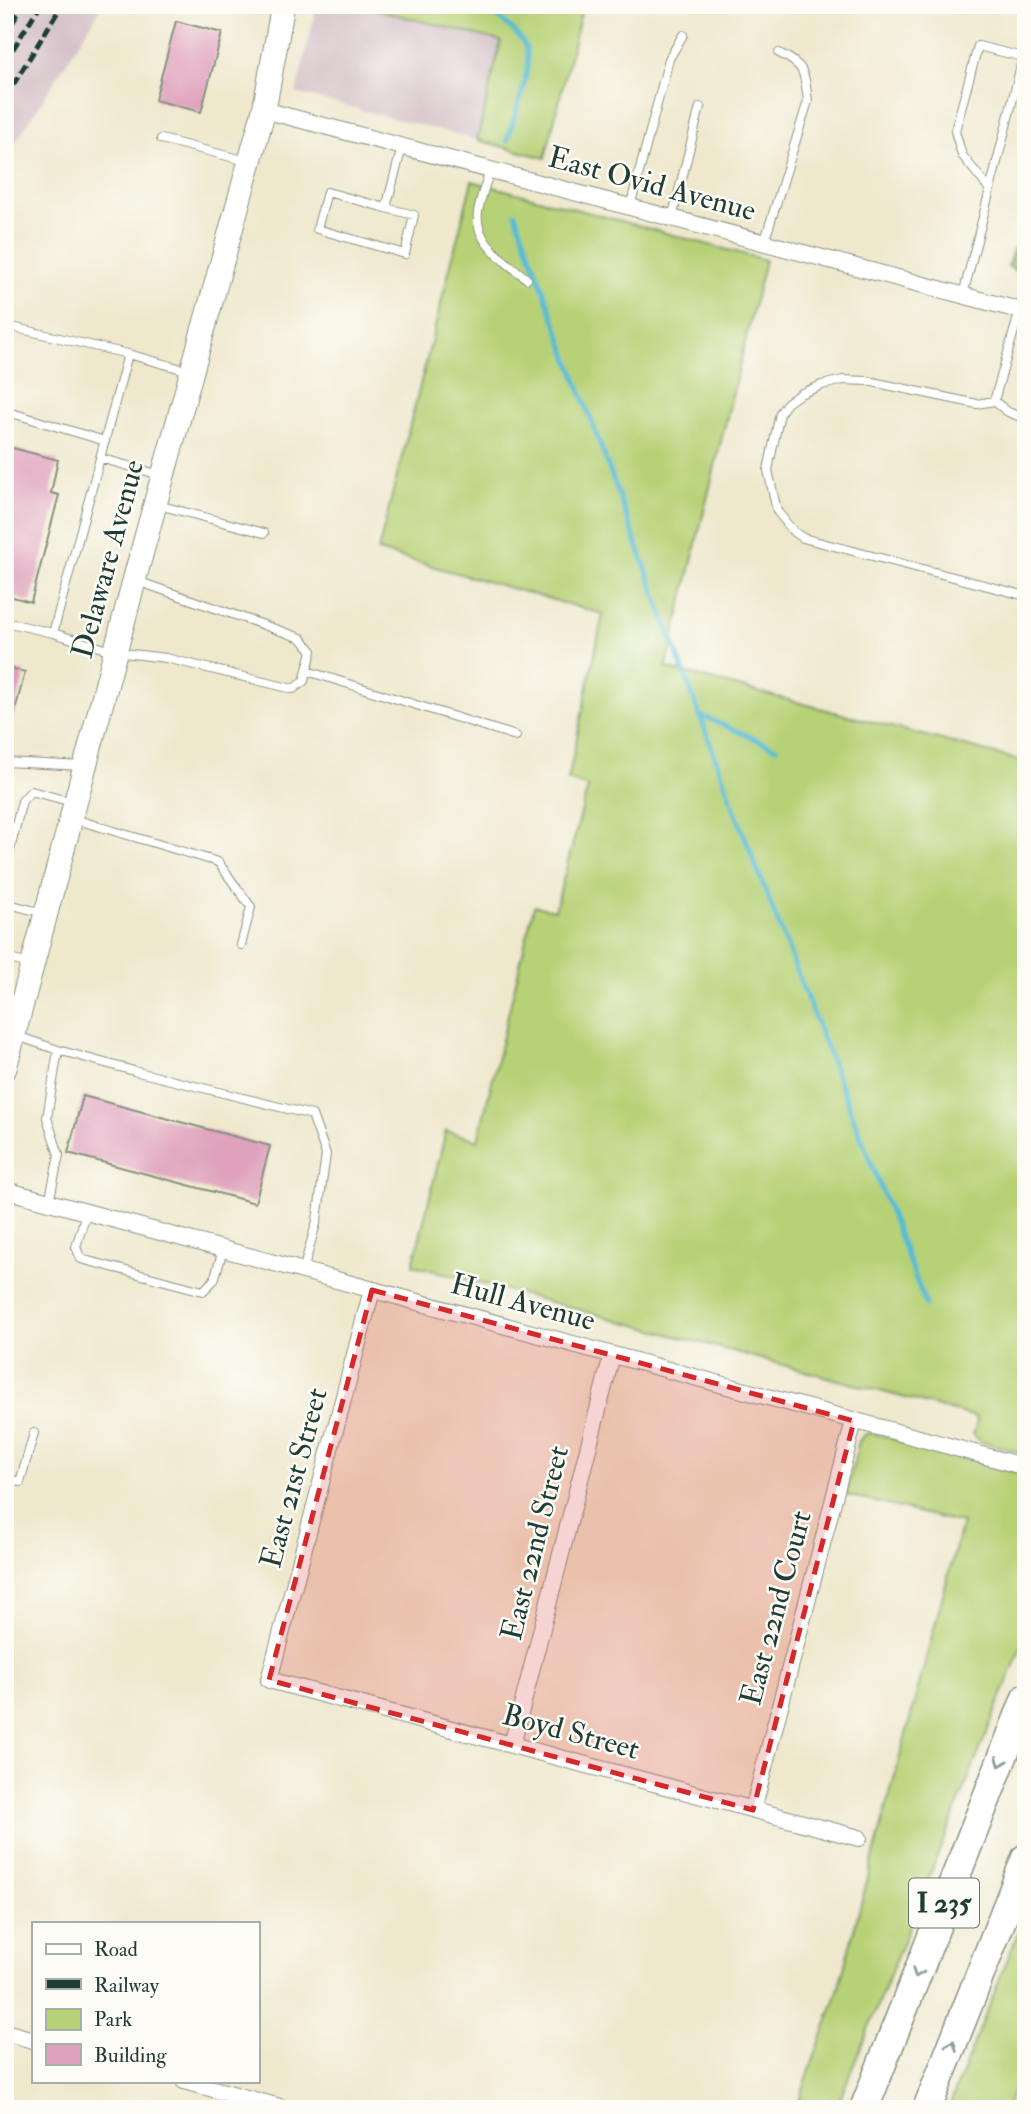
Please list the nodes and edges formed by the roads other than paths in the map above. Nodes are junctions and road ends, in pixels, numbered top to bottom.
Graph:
1 (283, 5) edge
2 (298, 5) edge
3 (682, 34) dead end
4 (779, 53) dead end
5 (273, 66) junction
6 (700, 107) dead end
7 (264, 110) junction
8 (161, 139) dead end
9 (402, 147) junction
10 (249, 161) junction
11 (490, 170) junction
12 (990, 190) junction
13 (630, 207) junction
14 (386, 208) junction
15 (672, 218) junction
16 (764, 243) junction
17 (527, 279) dead end
18 (963, 295) junction
19 (1023, 311) edge
20 (5, 329) edge
21 (128, 354) junction
22 (191, 372) junction
23 (995, 401) junction
24 (5, 411) edge
25 (1026, 419) edge
26 (105, 441) junction
27 (100, 458) junction
28 (163, 475) junction
29 (155, 504) junction
30 (264, 533) dead end
31 (135, 580) junction
32 (1026, 596) edge
33 (5, 622) edge
34 (53, 633) junction
35 (115, 652) junction
36 (307, 671) junction
37 (516, 736) dead end
38 (5, 762) edge
39 (85, 766) junction
40 (73, 811) junction
41 (5, 870) edge
42 (5, 902) edge
43 (46, 914) junction
44 (241, 945) dead end
45 (5, 958) edge
46 (33, 964) junction
47 (14, 1035) junction
48 (58, 1050) junction
49 (5, 1068) edge
50 (5, 1190) edge
51 (48, 1202) junction
52 (86, 1213) junction
53 (223, 1250) junction
54 (303, 1271) junction
55 (372, 1290) junction
56 (612, 1355) junction
57 (854, 1421) junction
58 (34, 1433) dead end
59 (1026, 1467) edge
60 (5, 1478) edge
61 (269, 1680) joint
62 (1026, 1698) edge
63 (512, 1745) junction
64 (753, 1810) junction
65 (859, 1838) dead end
66 (1026, 1858) edge
67 (5, 2032) edge
68 (32, 2040) edge
69 (188, 2082) edge
70 (287, 2109) edge
71 (864, 2109) edge
72 (927, 2109) edge

1 - 5 main road, Delaware Avenue
2 - 5 main road, Delaware Avenue
3 - 13 lane
4 - 16 lane
5 - 7 main road, Delaware Avenue
6 - 15 lane
7 - 9 street, East Ovid Avenue
7 - 10 main road, Delaware Avenue
8 - 10 lane
9 - 11 street, East Ovid Avenue
9 - 14 lane
10 - 22 main road, Delaware Avenue
11 - 13 street, East Ovid Avenue
11 - 17 lane
12 - 12 lane
12 - 18 lane
13 - 15 street, East Ovid Avenue
14 - 14 lane
15 - 16 street, East Ovid Avenue
16 - 18 street, East Ovid Avenue
18 - 19 street, East Ovid Avenue
19 - 23 lane
20 - 21 lane
21 - 22 lane
21 - 26 lane
22 - 28 main road, Delaware Avenue
23 - 25 lane
23 - 32 lane
24 - 26 lane
26 - 27 lane
27 - 28 lane
27 - 34 lane
28 - 29 main road, Delaware Avenue
29 - 30 lane
29 - 31 main road, Delaware Avenue
31 - 35 main road, Delaware Avenue
31 - 36 lane
33 - 34 lane
34 - 35 lane
35 - 36 lane
35 - 39 main road, Delaware Avenue
36 - 37 lane
38 - 39 lane
39 - 40 main road, Delaware Avenue
40 - 41 lane
40 - 43 main road, Delaware Avenue
40 - 44 lane
42 - 43 lane
43 - 46 main road, Delaware Avenue
45 - 46 lane
46 - 47 main road, Delaware Avenue
47 - 48 lane
47 - 49 main road, Delaware Avenue
48 - 51 lane
48 - 54 lane
50 - 51 street, Hull Avenue
51 - 52 street, Hull Avenue
52 - 53 street, Hull Avenue
52 - 53 lane
53 - 54 street, Hull Avenue
54 - 55 street, Hull Avenue
55 - 56 street, Hull Avenue
55 - 61 street, East 21st Street
56 - 57 street, Hull Avenue
56 - 63 street, East 22nd Street
57 - 59 street, Hull Avenue
57 - 64 street, East 22nd Court
58 - 60 lane
61 - 63 street, Boyd Street
62 -> 71 highway, I 235
63 - 64 street, Boyd Street
64 - 65 street, Boyd Street
72 -> 66 highway, I 235
67 - 68 street
69 - 70 street

